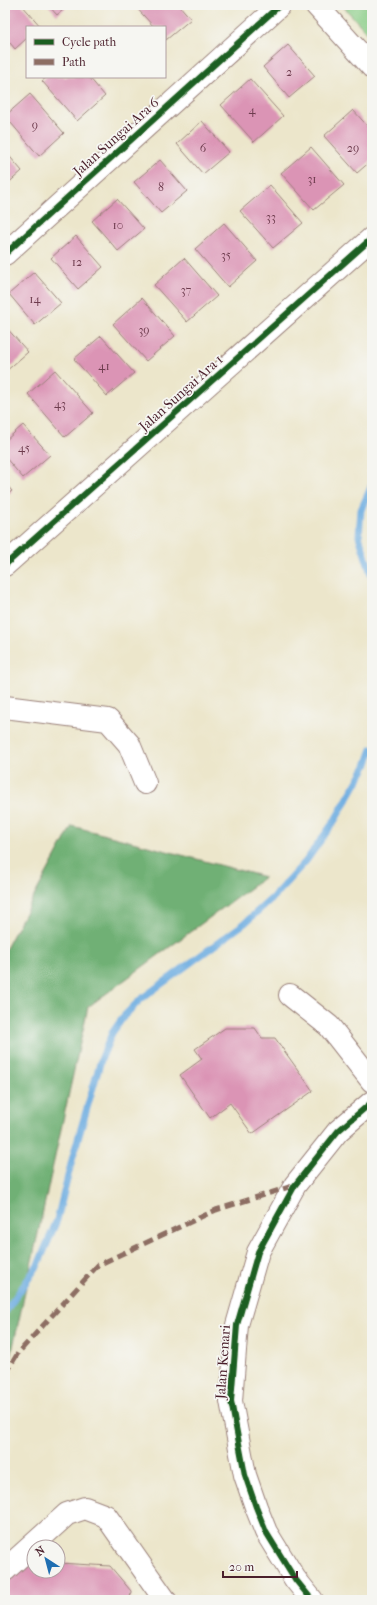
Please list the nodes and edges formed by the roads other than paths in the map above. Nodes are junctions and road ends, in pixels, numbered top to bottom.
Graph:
1 (280, 5) edge
2 (316, 5) edge
3 (372, 67) edge
4 (372, 238) edge
5 (5, 254) edge
6 (5, 565) edge
7 (5, 707) edge
8 (145, 783) dead end
9 (290, 995) dead end
10 (372, 1081) edge
11 (372, 1102) edge
12 (5, 1570) edge
13 (165, 1600) edge
14 (312, 1600) edge

1 - 5 street, Jalan Sungai Ara 6
2 - 3 street
4 - 6 street, Jalan Sungai Ara 1
7 - 8 street
9 - 10 street
11 - 14 street, Jalan Kenari
12 - 13 street

